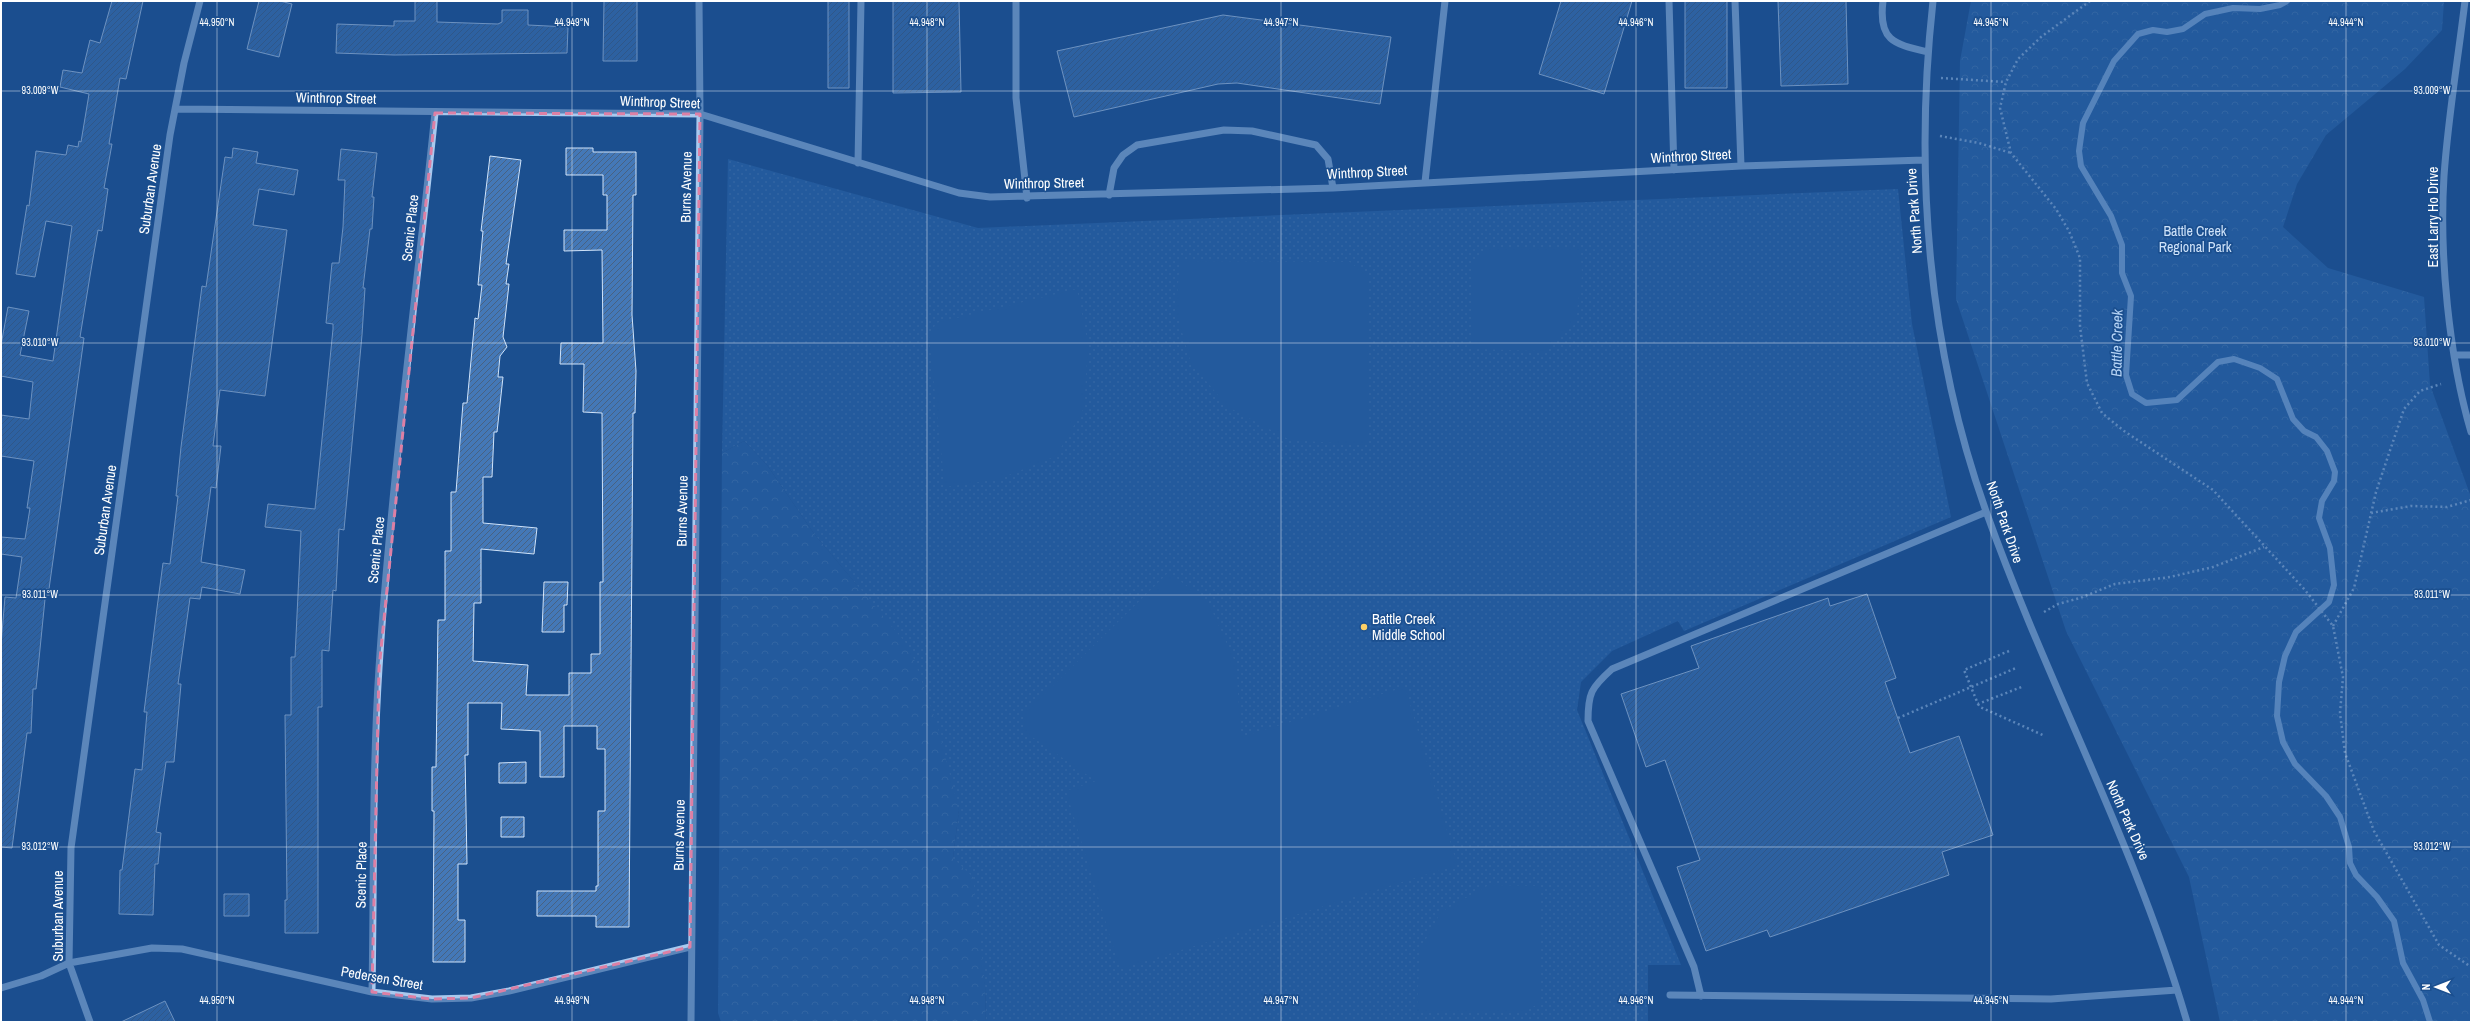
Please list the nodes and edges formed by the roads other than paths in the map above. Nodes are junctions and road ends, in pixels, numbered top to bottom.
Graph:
1 (200, 1) edge
2 (699, 1) edge
3 (861, 1) edge
4 (1016, 1) edge
5 (1445, 1) edge
6 (1669, 1) edge
7 (1735, 1) edge
8 (1883, 1) edge
9 (1933, 1) edge
10 (2465, 1) edge
11 (1928, 52) junction
12 (175, 109) junction
13 (435, 113) junction
14 (700, 114) junction
15 (1924, 160) junction
16 (858, 163) junction
17 (1741, 166) junction
18 (1674, 170) junction
19 (1425, 182) junction
20 (1333, 188) junction
21 (1109, 195) junction
22 (1027, 198) junction
23 (2471, 354) edge
24 (2455, 355) junction
25 (2471, 432) edge
26 (1986, 512) junction
27 (690, 947) junction
28 (69, 963) junction
29 (1, 988) edge
30 (2177, 990) junction
31 (372, 992) junction
32 (1670, 995) dead end
33 (1701, 996) junction
34 (90, 1022) edge
35 (691, 1022) edge
36 (2187, 1022) edge

1 - 12 street, Suburban Avenue
2 - 14 street, Burns Avenue
3 - 16 street
4 - 22 street
5 - 19 street
6 - 18 street
7 - 17 street
8 - 11 street
9 - 11 street, North Park Drive
10 - 24 street, East Larry Ho Drive
11 - 15 street, North Park Drive
12 - 13 street, Winthrop Street
12 - 28 street, Suburban Avenue
13 - 14 street, Winthrop Street
13 - 31 street, Scenic Place
14 - 16 street, Winthrop Street
14 - 27 street, Burns Avenue
15 - 17 street, Winthrop Street
15 - 26 street, North Park Drive
16 - 22 street, Winthrop Street
17 - 18 street, Winthrop Street
18 - 19 street, Winthrop Street
19 - 20 street, Winthrop Street
20 - 21 street, Winthrop Street
20 - 21 street
21 - 22 street, Winthrop Street
23 - 24 street
24 - 25 street, East Larry Ho Drive
26 - 30 street, North Park Drive
26 - 33 street
27 - 31 street, Pedersen Street
27 - 35 street, Burns Avenue
28 - 29 street, Pedersen Street
28 - 31 street, Pedersen Street
28 - 34 street, Suburban Avenue
30 - 33 street
30 - 36 street, North Park Drive
32 - 33 street

